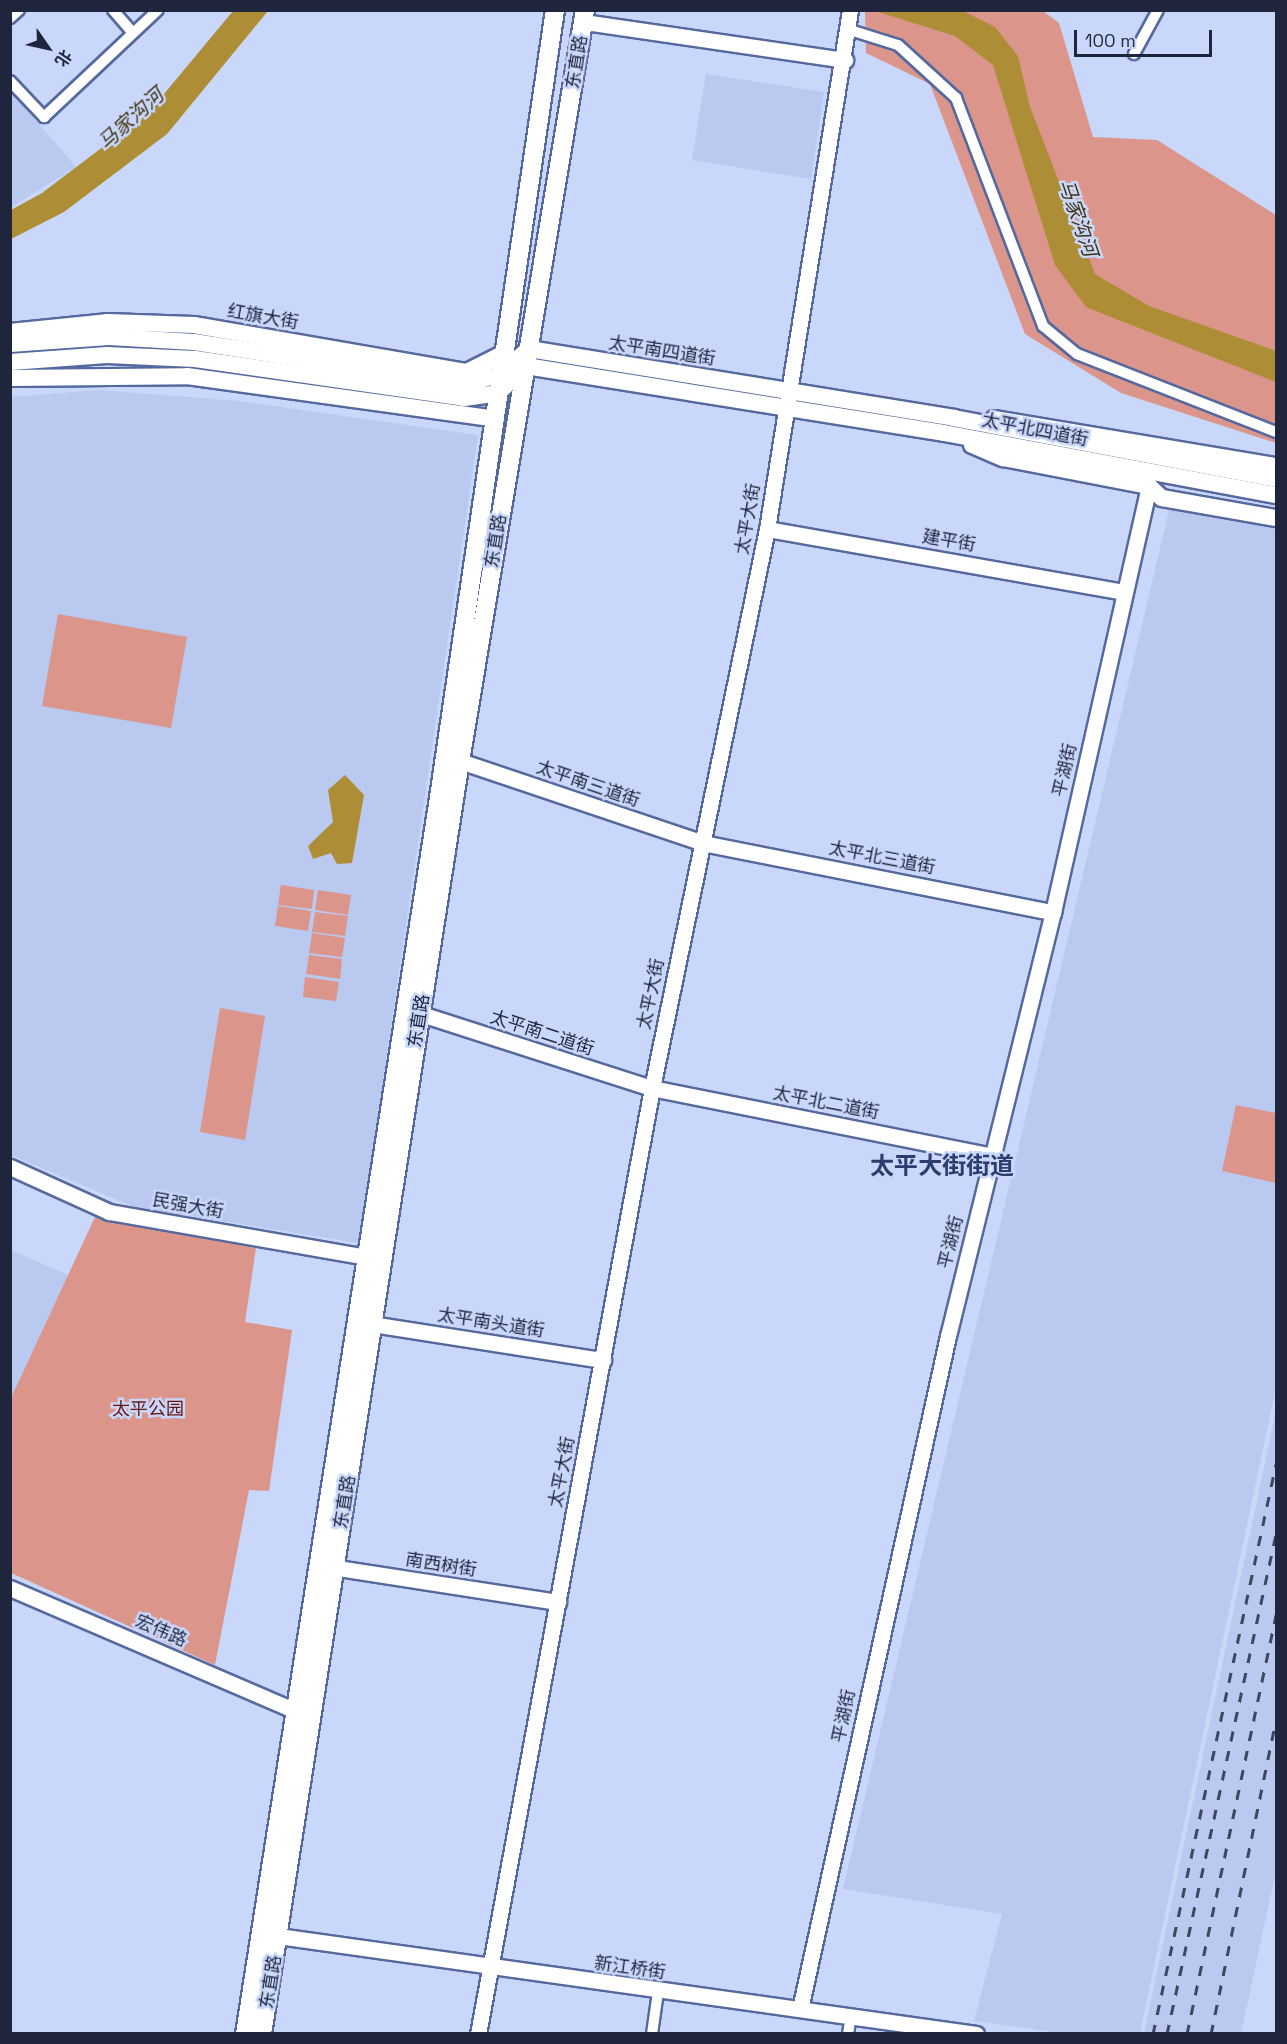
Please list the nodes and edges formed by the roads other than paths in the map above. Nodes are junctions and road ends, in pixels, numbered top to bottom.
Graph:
1 (19, 10) edge
2 (113, 10) edge
3 (158, 10) edge
4 (555, 10) edge
5 (850, 10) edge
6 (1158, 10) edge
7 (584, 16) edge
8 (10, 18) edge
9 (850, 30) junction
10 (134, 33) junction
11 (1134, 54) dead end
12 (845, 60) junction
13 (10, 81) edge
14 (10, 332) edge
15 (10, 344) edge
16 (502, 354) junction
17 (528, 357) junction
18 (10, 362) edge
19 (500, 374) junction
20 (10, 378) edge
21 (465, 391) junction
22 (789, 392) junction
23 (498, 393) junction
24 (786, 409) junction
25 (954, 418) junction
26 (496, 419) junction
27 (1276, 432) edge
28 (944, 433) junction
29 (1009, 437) junction
30 (1276, 466) edge
31 (1276, 479) edge
32 (1149, 486) junction
33 (1276, 495) edge
34 (1276, 507) edge
35 (1276, 518) edge
36 (767, 529) junction
37 (1124, 592) junction
38 (460, 761) junction
39 (703, 843) junction
40 (1053, 912) junction
41 (421, 1014) junction
42 (652, 1088) junction
43 (992, 1156) junction
44 (10, 1167) edge
45 (367, 1257) junction
46 (372, 1324) junction
47 (603, 1360) junction
48 (327, 1567) junction
49 (10, 1588) edge
50 (558, 1602) junction
51 (296, 1711) junction
52 (278, 1936) junction
53 (493, 1968) junction
54 (658, 1992) junction
55 (800, 2009) junction
56 (851, 2016) junction
57 (245, 2034) edge
58 (262, 2034) edge
59 (478, 2034) edge
60 (652, 2034) edge
61 (848, 2034) edge
62 (976, 2034) edge

1 - 8 street
2 - 10 street
3 - 10 street
4 - 16 highway, 东直路
5 - 9 street, 太平大街
6 - 11 street
7 - 12 street
7 - 17 highway, 东直路
9 - 12 street, 太平大街
9 - 27 street
10 - 13 street
12 - 22 street, 太平大街
14 - 16 main road, 红旗大街
15 - 21 main road, 红旗大街
16 - 19 highway, 东直路
17 - 19 main road
17 - 22 main road, 太平南四道街
17 - 23 main road
17 - 24 main road, 太平南四道街
17 - 38 highway, 东直路
18 - 21 main road
19 - 21 main road
19 - 23 highway, 东直路
20 - 26 main road
21 - 23 main road
22 - 24 street, 太平大街
22 - 25 main road, 太平北四道街
23 - 26 highway, 东直路
24 - 28 main road, 太平北四道街
24 - 36 street, 太平大街
25 - 29 main road, 太平北四道街
25 - 30 main road
26 - 45 highway, 东直路
28 - 29 main road, 太平北四道街
28 - 32 main road
29 - 31 main road, 太平北四道街
29 - 33 main road, 太平北四道街
32 - 34 main road
32 - 35 main road
32 - 37 street, 平湖街
36 - 37 street, 建平街
36 - 39 street, 太平大街
37 - 40 street, 平湖街
38 - 39 street, 太平南三道街
38 - 41 highway, 东直路
39 - 40 street, 太平北三道街
39 - 42 street, 太平大街
40 - 43 street, 平湖街
41 - 42 street, 太平南二道街
41 - 46 highway, 东直路
42 - 43 street, 太平北二道街
42 - 47 street, 太平大街
43 - 55 street, 平湖街
44 - 45 street, 民强大街
45 - 48 highway, 东直路
46 - 47 street, 太平南头道街
46 - 48 highway, 东直路
47 - 50 street, 太平大街
48 - 50 street, 南西树街
48 - 51 highway, 东直路
48 - 52 highway, 东直路
49 - 51 street, 宏伟路
50 - 53 street, 太平大街
51 - 57 highway, 东直路
52 - 53 street, 新江桥街
52 - 58 highway, 东直路
53 - 54 street, 新江桥街
53 - 59 street, 太平大街
54 - 55 street, 新江桥街
54 - 60 street
55 - 56 street, 新江桥街
56 - 61 street
56 - 62 street, 新江桥街

